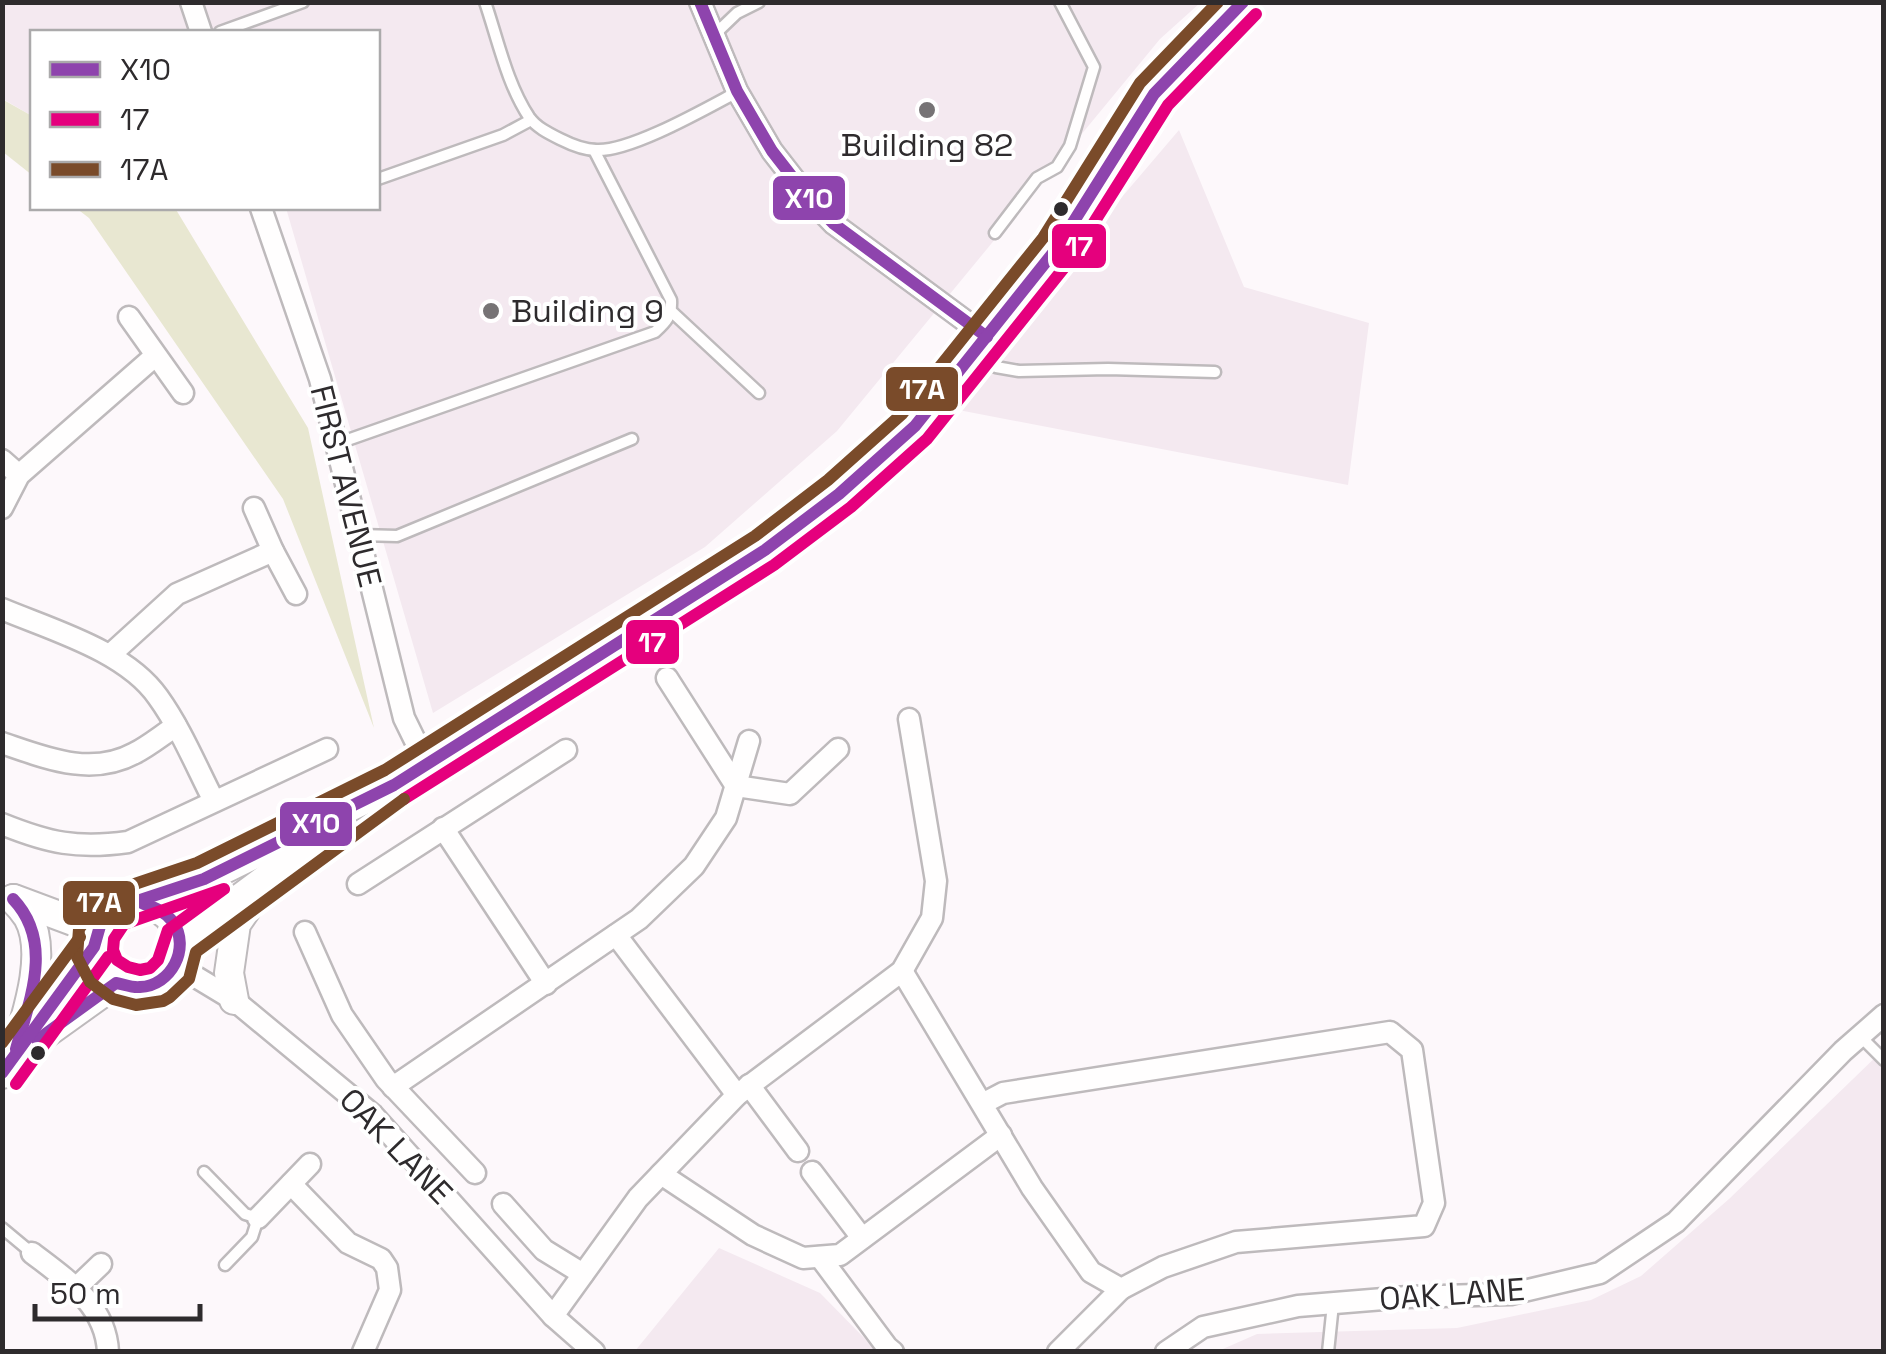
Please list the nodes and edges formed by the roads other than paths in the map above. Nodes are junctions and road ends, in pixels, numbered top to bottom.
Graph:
1 (191, 2) edge
2 (303, 2) edge
3 (485, 2) edge
4 (700, 2) edge
5 (760, 2) edge
6 (1060, 2) edge
7 (1243, 2) edge
8 (200, 30) edge
9 (226, 30) edge
10 (713, 36) junction
11 (738, 92) junction
12 (531, 120) junction
13 (594, 150) junction
14 (380, 178) edge
15 (262, 210) edge
16 (995, 233) dead end
17 (672, 312) junction
18 (129, 317) dead end
19 (981, 344) junction
20 (155, 356) junction
21 (1215, 372) dead end
22 (759, 393) dead end
23 (183, 394) dead end
24 (632, 439) dead end
25 (336, 444) junction
26 (10, 468) edge
27 (2, 508) edge
28 (254, 508) dead end
29 (358, 535) junction
30 (273, 551) junction
31 (296, 594) dead end
32 (2, 609) edge
33 (110, 655) junction
34 (668, 678) dead end
35 (909, 720) dead end
36 (176, 726) junction
37 (749, 741) dead end
38 (2, 743) edge
39 (327, 749) dead end
40 (838, 749) dead end
41 (566, 750) dead end
42 (427, 765) junction
43 (394, 785) junction
44 (736, 786) junction
45 (214, 801) junction
46 (2, 824) edge
47 (443, 828) junction
48 (268, 877) junction
49 (358, 884) dead end
50 (8, 896) edge
51 (139, 902) junction
52 (305, 932) dead end
53 (616, 935) junction
54 (96, 938) junction
55 (179, 953) junction
56 (902, 971) junction
57 (116, 983) junction
58 (546, 984) junction
59 (234, 1000) junction
60 (1884, 1014) edge
61 (1860, 1036) junction
62 (1884, 1060) edge
63 (8, 1066) edge
64 (394, 1087) junction
65 (744, 1090) junction
66 (982, 1104) junction
67 (1001, 1135) junction
68 (798, 1151) dead end
69 (310, 1164) dead end
70 (204, 1172) dead end
71 (812, 1172) dead end
72 (475, 1173) dead end
73 (661, 1174) junction
74 (291, 1184) junction
75 (503, 1204) dead end
76 (258, 1218) junction
77 (2, 1228) edge
78 (862, 1238) junction
79 (32, 1254) joint
80 (820, 1257) junction
81 (100, 1264) dead end
82 (225, 1265) dead end
83 (583, 1274) junction
84 (77, 1287) junction
85 (1122, 1289) junction
86 (1333, 1303) junction
87 (553, 1316) junction
88 (1172, 1350) edge
89 (108, 1352) edge
90 (362, 1352) edge
91 (594, 1352) edge
92 (892, 1352) edge
93 (1058, 1352) edge
94 (1328, 1352) edge

1 - 8 street
2 - 9 lane
3 - 12 lane
4 - 10 street
5 - 10 lane
6 - 16 lane
7 - 19 main road
10 - 11 street
11 - 13 lane
11 - 19 street
12 - 13 lane
12 - 14 lane
13 - 17 lane
15 - 25 street, FIRST AVENUE
17 - 22 lane
17 - 25 lane
18 - 20 street
19 - 21 lane
19 - 42 main road
20 - 23 street
20 - 26 street
24 - 29 lane
25 - 29 street, FIRST AVENUE
26 - 27 street
28 - 30 street
29 - 42 street, FIRST AVENUE
30 - 31 street
30 - 33 street
32 - 33 street
33 - 36 street
34 - 44 street
35 - 56 street
36 - 38 street
36 - 45 street
37 - 44 street
39 - 45 street
40 - 44 street
41 - 47 street
42 - 43 main road
43 - 48 main road
43 - 51 main road
44 - 53 street
45 - 46 street
47 - 49 street
47 - 58 street
48 - 55 main road
48 - 59 main road
50 - 54 main road
50 - 63 main road
51 - 54 main road
51 - 55 main road
52 - 64 street
53 - 58 street
53 - 65 street
54 - 57 main road
54 - 63 main road
55 - 57 main road
55 - 59 street, OAK LANE
56 - 65 street
56 - 66 street
57 - 63 main road
58 - 64 street
59 - 87 street, OAK LANE
60 - 61 street, OAK LANE
61 - 62 lane
61 - 86 street, OAK LANE
64 - 72 street
65 - 68 street
65 - 73 street
66 - 67 street
66 - 85 street
67 - 78 street
67 - 85 street
69 - 74 street
70 - 76 lane
71 - 78 street
73 - 80 street
73 - 83 street
74 - 76 street
74 - 90 street
75 - 83 street
76 - 82 lane
77 - 79 lane
78 - 80 street
79 - 84 street
80 - 92 street
81 - 84 street
83 - 87 street
84 - 89 street
85 - 93 street
86 - 88 street, OAK LANE
86 - 94 lane
87 - 91 street, OAK LANE

